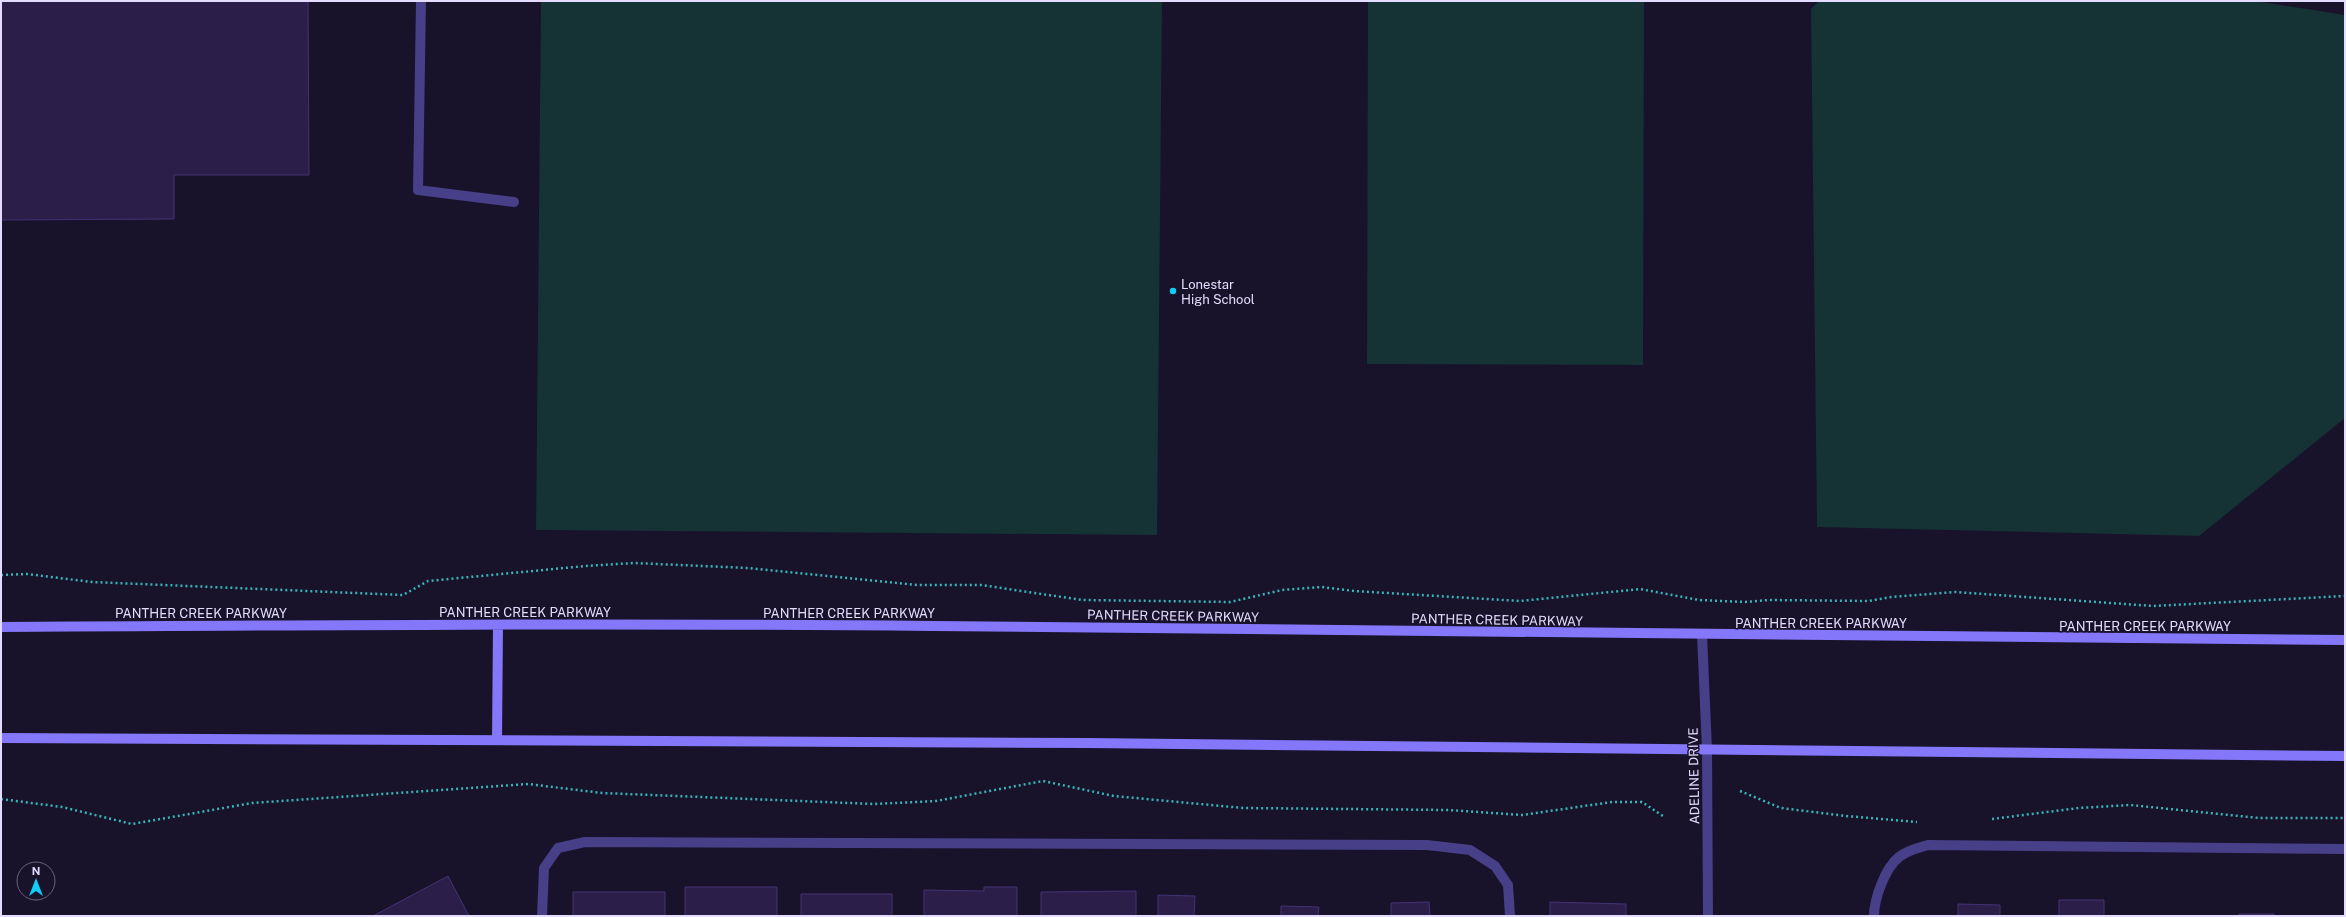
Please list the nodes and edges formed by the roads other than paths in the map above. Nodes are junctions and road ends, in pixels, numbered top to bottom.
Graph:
1 (421, 1) edge
2 (514, 202) dead end
3 (498, 624) junction
4 (1, 627) edge
5 (1702, 635) junction
6 (2345, 640) edge
7 (1, 738) edge
8 (497, 740) junction
9 (1707, 750) junction
10 (2345, 756) edge
11 (2345, 849) edge
12 (542, 916) edge
13 (1510, 916) edge
14 (1708, 916) edge
15 (1874, 916) edge

1 - 2 street
3 - 4 main road, PANTHER CREEK PARKWAY
3 - 5 main road, PANTHER CREEK PARKWAY
3 - 8 main road
5 - 6 main road, PANTHER CREEK PARKWAY
5 - 9 street, ADELINE DRIVE
7 - 8 main road
8 - 9 main road
9 - 10 main road
9 - 14 street, ADELINE DRIVE
11 - 15 street
12 - 13 street

